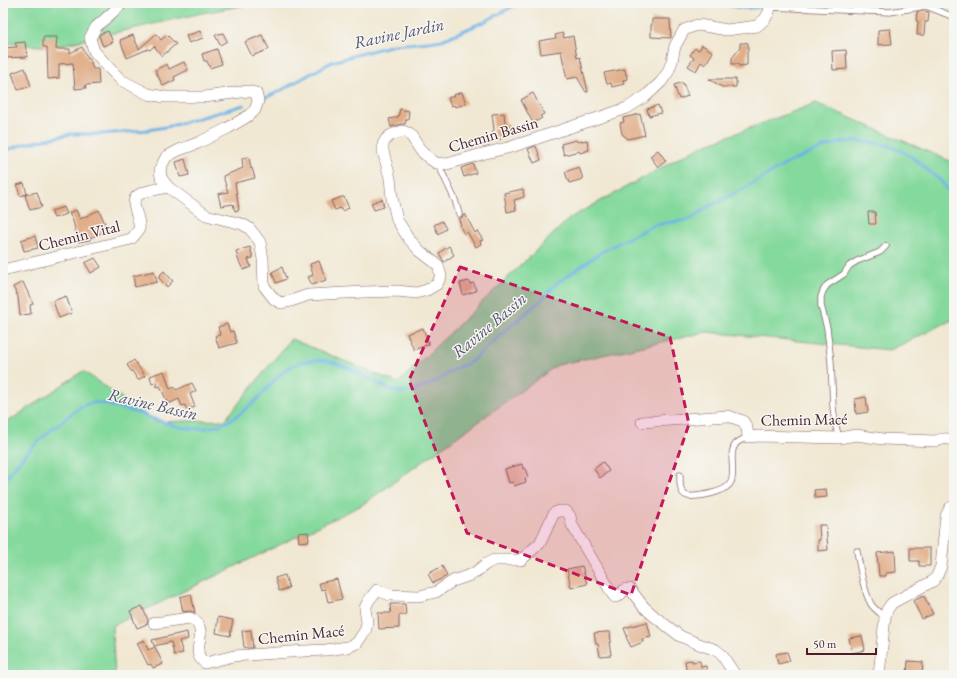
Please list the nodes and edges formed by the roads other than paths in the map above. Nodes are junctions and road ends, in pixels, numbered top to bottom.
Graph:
1 (123, 3) edge
2 (770, 5) edge
3 (954, 17) edge
4 (440, 164) junction
5 (168, 187) junction
6 (460, 214) dead end
7 (886, 246) dead end
8 (3, 270) edge
9 (642, 422) dead end
10 (748, 437) junction
11 (839, 438) junction
12 (954, 441) edge
13 (680, 475) dead end
14 (954, 506) edge
15 (857, 551) dead end
16 (885, 617) junction
17 (154, 623) dead end
18 (735, 675) edge
19 (879, 675) edge

1 - 5 street
2 - 3 lane
2 - 4 street, Chemin Bassin
4 - 5 street, Chemin Bassin
4 - 6 lane
5 - 8 street, Chemin Vital
7 - 11 lane
9 - 10 street, Chemin Macé
10 - 11 street, Chemin Macé
10 - 13 lane
11 - 12 street, Chemin Macé
14 - 16 street
15 - 16 lane
16 - 19 street
17 - 18 street, Chemin Macé

